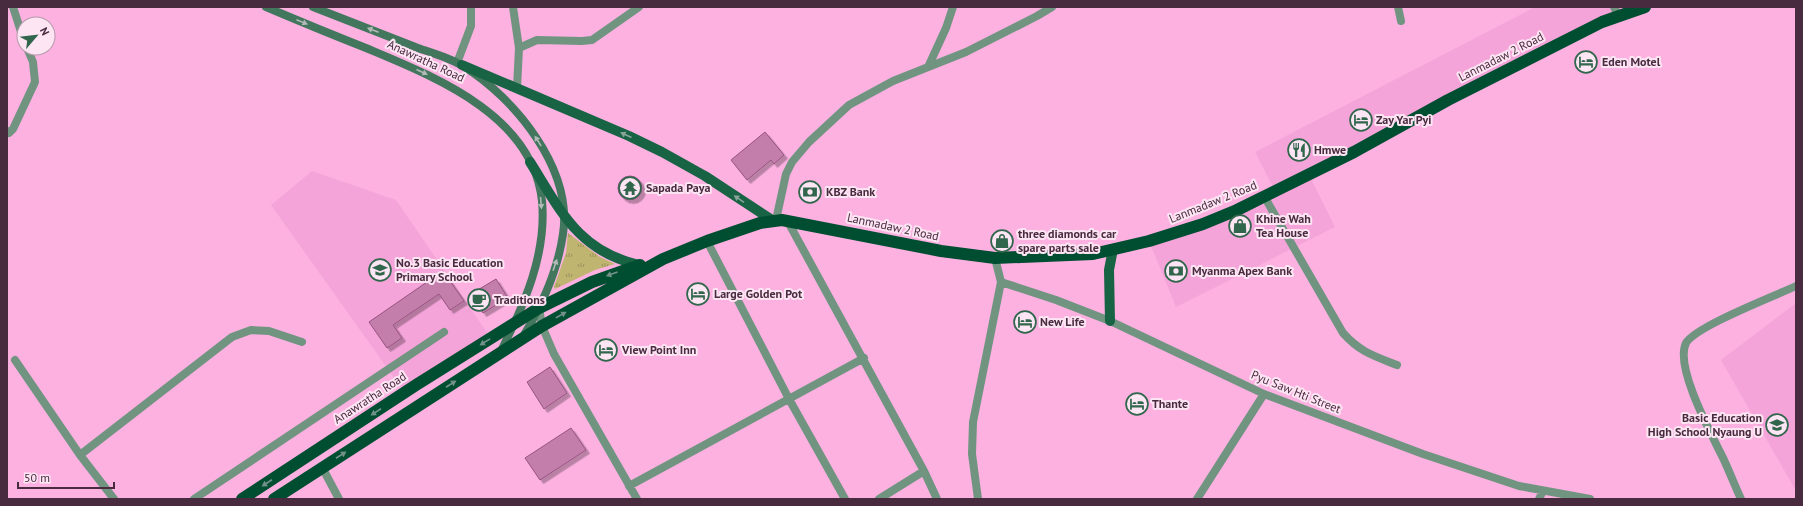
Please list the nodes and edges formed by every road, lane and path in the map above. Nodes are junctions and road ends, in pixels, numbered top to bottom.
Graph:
1 (266, 7) edge
2 (314, 7) edge
3 (471, 7) edge
4 (513, 7) edge
5 (639, 7) edge
6 (953, 7) edge
7 (1052, 7) edge
8 (1398, 7) edge
9 (1645, 7) edge
10 (1616, 11) edge
11 (1402, 21) dead end
12 (519, 48) junction
13 (30, 56) edge
14 (460, 64) junction
15 (929, 65) junction
16 (517, 88) junction
17 (7, 131) edge
18 (530, 162) junction
19 (1264, 196) junction
20 (564, 215) junction
21 (778, 220) junction
22 (707, 241) junction
23 (1113, 249) junction
24 (995, 258) junction
25 (663, 259) junction
26 (639, 265) junction
27 (1001, 282) junction
28 (1796, 286) edge
29 (539, 308) junction
30 (1110, 321) junction
31 (515, 323) junction
32 (542, 326) junction
33 (444, 332) dead end
34 (522, 339) junction
35 (302, 342) dead end
36 (501, 352) junction
37 (864, 358) junction
38 (15, 360) dead end
39 (1397, 365) dead end
40 (1264, 394) junction
41 (789, 399) junction
42 (80, 455) junction
43 (322, 467) junction
44 (924, 471) junction
45 (629, 486) junction
46 (1543, 491) junction
47 (114, 499) edge
48 (194, 499) edge
49 (242, 499) edge
50 (274, 499) edge
51 (339, 499) edge
52 (637, 499) edge
53 (845, 499) edge
54 (879, 499) edge
55 (937, 499) edge
56 (978, 499) edge
57 (1197, 499) edge
58 (1539, 499) edge
59 (1590, 499) edge
60 (1741, 499) edge

1 -> 18 main road, Anawratha Road
14 -> 2 main road, Anawratha Road
3 - 14 street
4 - 12 street
5 - 12 street
6 - 15 street
7 - 15 street
8 - 11 street
9 - 10 highway, Lanmadaw 2 Road
10 - 19 highway, Lanmadaw 2 Road
12 - 16 street
13 - 17 street
14 - 16 main road
20 -> 14 main road, Anawratha Road
15 - 21 street
21 -> 16 main road
18 - 20 main road
18 -> 31 main road, Anawratha Road
19 - 23 highway, Lanmadaw 2 Road
19 - 39 street
20 - 26 main road
29 -> 20 main road, Anawratha Road
21 - 22 highway
21 - 24 highway, Lanmadaw 2 Road
21 - 37 street
22 - 25 highway
22 - 41 street
23 - 24 highway, Lanmadaw 2 Road
23 - 30 main road
24 - 27 street
25 - 26 highway, Anawratha Road
32 -> 25 highway, Anawratha Road
26 -> 29 highway, Anawratha Road
27 - 30 street, Pyu Saw Hti Street
27 - 56 street
28 - 60 street
29 - 31 highway, Anawratha Road
29 - 32 street
29 - 34 main road, Anawratha Road
30 - 40 street, Pyu Saw Hti Street
31 - 36 main road, Anawratha Road
31 -> 49 highway, Anawratha Road
32 - 34 highway, Anawratha Road
32 - 45 street
33 - 48 street
34 - 36 highway, Anawratha Road
35 - 42 street
43 -> 36 highway, Anawratha Road
37 - 41 street
37 - 44 street
38 - 42 street
40 - 46 street, Pyu Saw Hti Street
40 - 57 street
41 - 45 street
41 - 53 street
42 - 47 street
43 - 50 highway, Anawratha Road
43 - 51 street
44 - 54 street
44 - 55 street
45 - 52 street
46 - 58 street
46 - 59 street, Pyu Saw Hti Street

